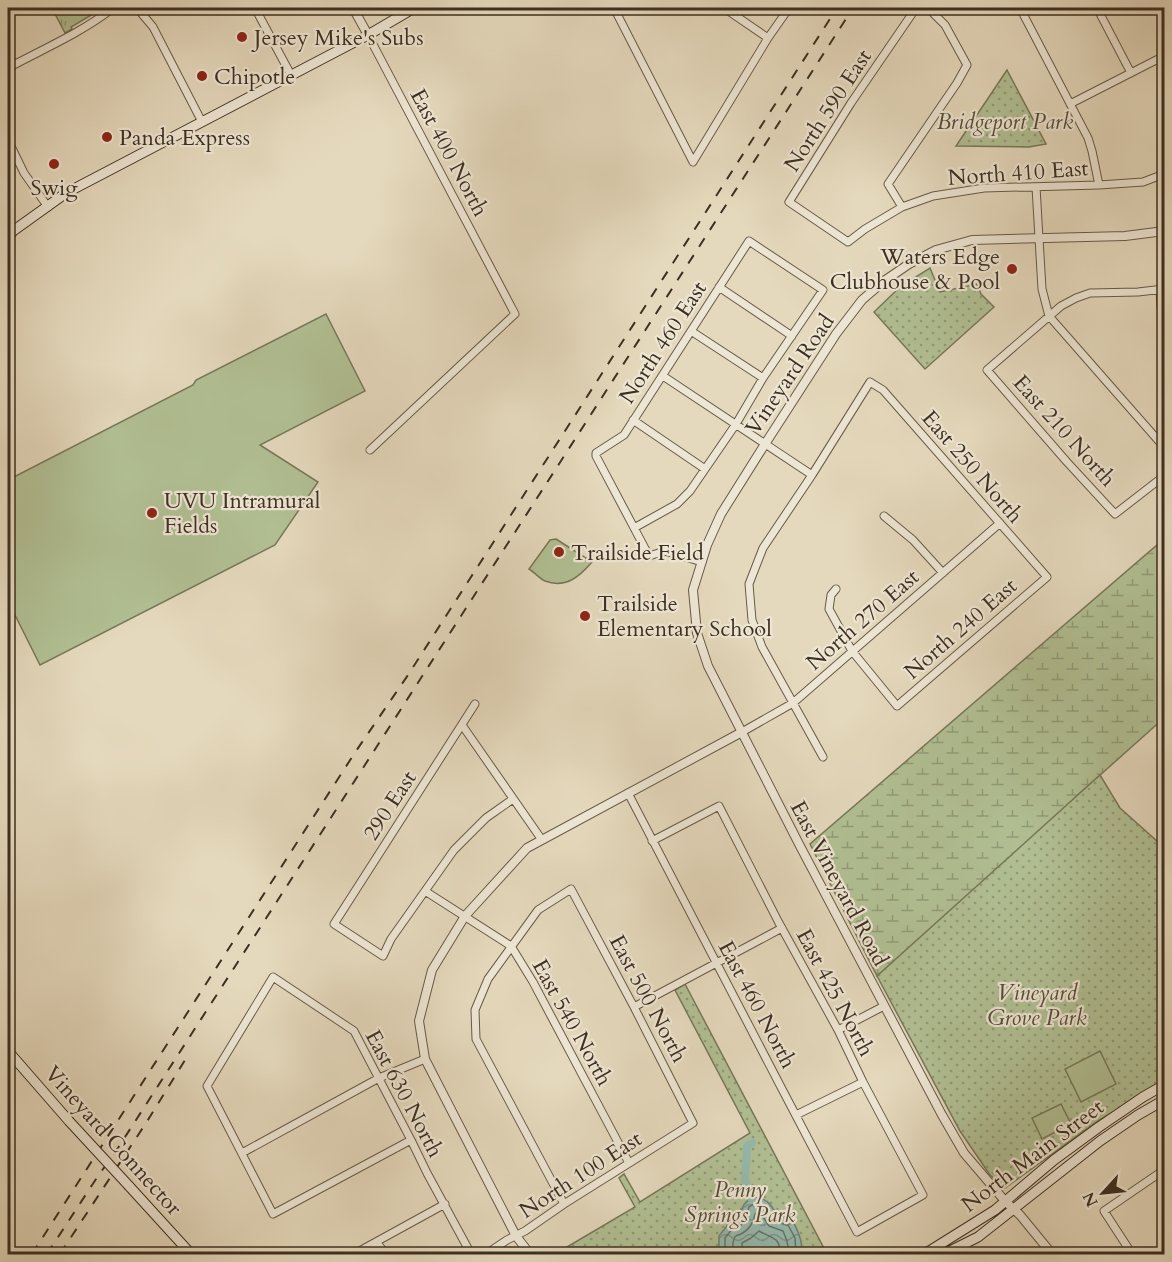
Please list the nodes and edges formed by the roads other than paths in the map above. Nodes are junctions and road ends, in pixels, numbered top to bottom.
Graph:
1 (113, 8) edge
2 (137, 8) edge
3 (255, 8) edge
4 (353, 8) edge
5 (414, 8) edge
6 (614, 8) edge
7 (726, 8) edge
8 (789, 8) edge
9 (916, 8) edge
10 (928, 8) edge
11 (1020, 8) edge
12 (1097, 8) edge
13 (368, 35) junction
14 (768, 38) junction
15 (1164, 56) edge
16 (8, 69) edge
17 (1131, 73) junction
18 (291, 75) junction
19 (1070, 104) junction
20 (202, 122) junction
21 (8, 140) edge
22 (1164, 174) edge
23 (1100, 185) junction
24 (1036, 187) junction
25 (48, 207) junction
26 (902, 207) junction
27 (1164, 231) edge
28 (8, 238) edge
29 (1039, 238) junction
30 (848, 242) joint
31 (719, 287) junction
32 (1162, 289) edge
33 (1049, 316) junction
34 (1164, 317) edge
35 (691, 331) junction
36 (792, 336) junction
37 (663, 376) junction
38 (763, 378) junction
39 (633, 420) junction
40 (736, 424) junction
41 (765, 444) junction
42 (1164, 447) edge
43 (370, 450) dead end
44 (705, 469) junction
45 (812, 475) junction
46 (1164, 476) edge
47 (884, 516) dead end
48 (1000, 523) junction
49 (634, 528) junction
50 (702, 562) junction
51 (943, 573) junction
52 (1047, 577) joint
53 (836, 590) dead end
54 (852, 651) junction
55 (793, 703) junction
56 (475, 704) dead end
57 (462, 725) junction
58 (742, 732) junction
59 (823, 757) dead end
60 (628, 793) junction
61 (513, 799) junction
62 (542, 840) junction
63 (652, 841) junction
64 (425, 891) junction
65 (465, 916) junction
66 (782, 928) junction
67 (511, 946) junction
68 (716, 963) junction
69 (634, 1006) junction
70 (884, 1006) junction
71 (838, 1030) junction
72 (8, 1051) edge
73 (425, 1059) junction
74 (379, 1078) junction
75 (863, 1082) junction
76 (1164, 1086) edge
77 (1164, 1100) edge
78 (796, 1115) junction
79 (693, 1123) joint
80 (411, 1140) junction
81 (242, 1153) junction
82 (629, 1163) junction
83 (1164, 1170) edge
84 (1005, 1201) junction
85 (445, 1204) junction
86 (564, 1204) junction
87 (1013, 1209) junction
88 (857, 1232) joint
89 (516, 1236) junction
90 (377, 1243) junction
91 (191, 1254) edge
92 (354, 1254) edge
93 (386, 1254) edge
94 (471, 1254) edge
95 (486, 1254) edge
96 (530, 1254) edge
97 (922, 1254) edge
98 (944, 1254) edge
99 (1052, 1254) edge
100 (1132, 1254) edge

1 - 16 street
2 - 20 street
3 - 18 street
4 - 13 street, East 400 North
5 - 13 main road
6 - 14 street
7 - 14 street
8 - 14 street
9 - 30 street, North 590 East
10 - 26 street
11 - 19 street
12 - 17 street
13 - 18 main road
13 - 43 street, East 400 North
15 - 17 street
17 - 19 street
18 - 20 main road
19 - 23 street
20 - 25 main road
21 - 25 street
22 - 23 street, North 410 East
23 - 24 street, North 410 East
24 - 26 street, North 410 East
24 - 29 street
25 - 28 main road
26 - 30 street, North 410 East
27 - 29 street, Vineyard Road
29 - 33 street
29 - 41 street, Vineyard Road
31 - 35 street, North 460 East
31 - 36 street
31 - 36 street, North 460 East
32 - 33 street
32 - 34 street
33 - 42 street
33 - 46 street, East 210 North
35 - 37 street, North 460 East
35 - 38 street
36 - 38 street
37 - 39 street, North 460 East
37 - 40 street
38 - 40 street
39 - 44 street
39 - 49 street, North 460 East
40 - 41 street
40 - 44 street
41 - 45 street
41 - 50 street, Vineyard Road
44 - 49 street
45 - 48 street, East 250 North
45 - 55 street
47 - 51 street
48 - 51 street, North 270 East
48 - 52 street, East 250 North
49 - 50 street
50 - 58 street, East Vineyard Road
51 - 54 street, North 270 East
52 - 54 street, North 240 East
53 - 54 street
54 - 55 street, North 270 East
55 - 58 street, North 270 East
55 - 59 street
56 - 57 street, 290 East
57 - 61 street
57 - 64 street, 290 East
58 - 60 street
58 - 70 street, East Vineyard Road
60 - 62 street
60 - 63 street, East 460 North
61 - 62 street
61 - 64 street
62 - 65 street
63 - 66 street, East 425 North
63 - 68 street, East 460 North
64 - 65 street, East 540 North
65 - 67 street, East 540 North
65 - 73 street
66 - 68 street
66 - 71 street, East 425 North
67 - 69 street, East 500 North
67 - 82 street, East 540 North
67 - 86 street
68 - 69 street
68 - 78 street, East 460 North
69 - 79 street, East 500 North
70 - 71 street
70 - 84 street, East Vineyard Road
71 - 75 street, East 425 North
72 - 91 main road, Vineyard Connector, bridge
73 - 74 street
73 - 89 street
74 - 80 street, East 630 North
74 - 81 street
74 - 81 street, East 630 North
75 - 78 street
75 - 88 street, East 425 North
76 - 84 main road, North Main Street
77 - 87 main road, North Main Street
78 - 88 street, East 460 North
79 - 82 street, North 100 East
80 - 81 street
80 - 85 street, East 630 North
82 - 86 street, North 100 East
83 - 100 street
84 - 87 street, East Vineyard Road
84 - 97 main road, North Main Street
85 - 90 street
85 - 94 street, East 630 North
86 - 89 street, North 100 East
87 - 98 main road, North Main Street
87 - 99 street, East Vineyard Road
89 - 95 street, North 100 East
89 - 96 street
90 - 92 street
90 - 93 street

